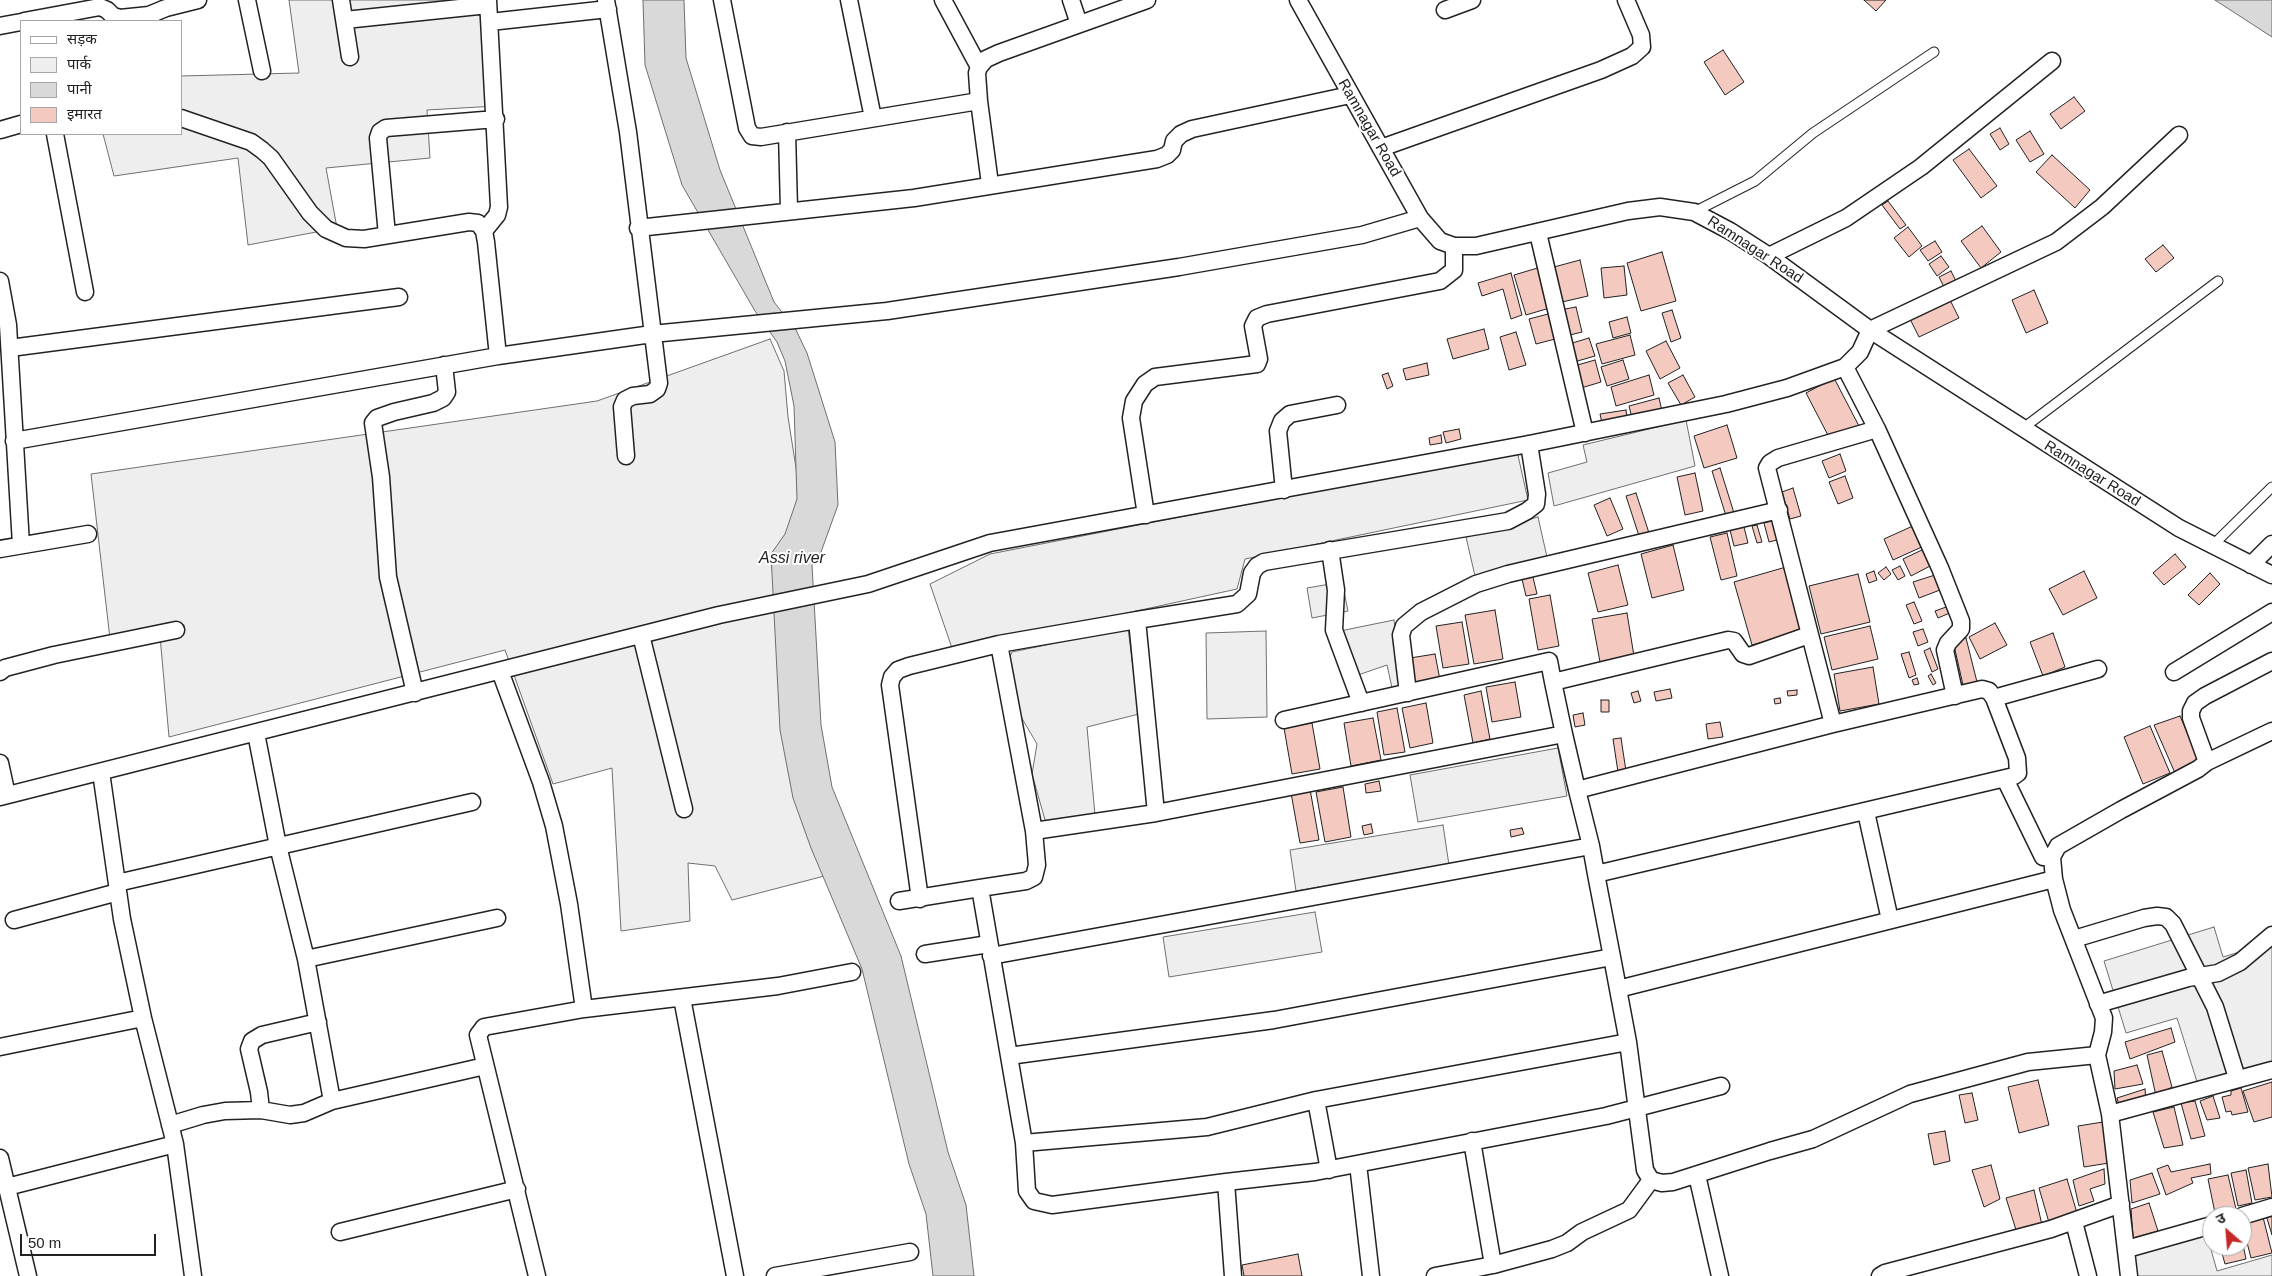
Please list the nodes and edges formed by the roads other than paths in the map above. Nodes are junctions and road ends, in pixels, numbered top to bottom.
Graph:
1 (198, 0) edge
2 (247, 0) edge
3 (341, 0) edge
4 (722, 0) edge
5 (849, 0) edge
6 (943, 0) edge
7 (1071, 0) edge
8 (1147, 0) edge
9 (1298, 0) edge
10 (1472, 0) edge
11 (1626, 0) edge
12 (488, 2) edge
13 (607, 4) edge
14 (545, 8) edge
15 (1445, 10) dead end
16 (67, 17) edge
17 (150, 18) edge
18 (41, 20) edge
19 (345, 20) junction
20 (490, 22) junction
21 (20, 23) edge
22 (1079, 24) junction
23 (0, 26) edge
24 (1934, 52) dead end
25 (350, 57) dead end
26 (2052, 62) dead end
27 (979, 67) junction
28 (262, 71) dead end
29 (1350, 94) junction
30 (979, 101) junction
31 (182, 118) edge
32 (873, 118) junction
33 (496, 119) junction
34 (20, 124) edge
35 (0, 130) edge
36 (787, 132) junction
37 (55, 135) edge
38 (2179, 135) dead end
39 (1381, 148) junction
40 (990, 184) junction
41 (789, 210) junction
42 (1694, 212) junction
43 (1420, 218) junction
44 (638, 228) junction
45 (484, 231) junction
46 (1538, 233) junction
47 (387, 235) junction
48 (1454, 246) junction
49 (1769, 256) junction
50 (0, 281) edge
51 (2218, 281) dead end
52 (85, 292) dead end
53 (399, 297) dead end
54 (1870, 330) junction
55 (652, 334) junction
56 (10, 348) junction
57 (498, 356) junction
58 (444, 365) junction
59 (1845, 367) junction
60 (1337, 405) dead end
61 (1877, 429) junction
62 (2022, 429) junction
63 (1585, 433) junction
64 (14, 441) junction
65 (1529, 444) junction
66 (626, 456) dead end
67 (2272, 487) edge
68 (1284, 490) junction
69 (1779, 510) junction
70 (1146, 515) junction
71 (88, 534) dead end
72 (2272, 544) edge
73 (21, 545) junction
74 (2213, 546) junction
75 (0, 549) edge
76 (1330, 550) junction
77 (2251, 565) junction
78 (2272, 575) edge
79 (2272, 612) edge
80 (1137, 620) junction
81 (176, 630) dead end
82 (641, 635) junction
83 (1809, 635) junction
84 (999, 644) junction
85 (2272, 661) edge
86 (2098, 669) dead end
87 (500, 671) junction
88 (0, 672) edge
89 (2174, 672) dead end
90 (1553, 682) junction
91 (1408, 692) junction
92 (415, 693) junction
93 (1955, 696) junction
94 (1994, 698) junction
95 (1361, 703) junction
96 (1284, 720) dead end
97 (1833, 724) junction
98 (2272, 731) edge
99 (256, 733) junction
100 (1564, 734) junction
101 (2207, 762) junction
102 (0, 763) edge
103 (101, 772) junction
104 (2005, 779) junction
105 (1577, 790) junction
106 (3, 796) edge
107 (472, 802) dead end
108 (684, 809) dead end
109 (1866, 812) junction
110 (1156, 813) junction
111 (1034, 831) junction
112 (278, 846) junction
113 (1591, 846) junction
114 (2043, 857) dead end
115 (1596, 874) junction
116 (2054, 879) junction
117 (117, 887) junction
118 (980, 888) junction
119 (920, 898) junction
120 (899, 901) dead end
121 (497, 918) dead end
122 (14, 920) dead end
123 (1890, 920) junction
124 (2272, 935) edge
125 (2074, 939) junction
126 (990, 950) junction
127 (925, 954) dead end
128 (1612, 958) junction
129 (306, 959) junction
130 (852, 972) dead end
131 (2200, 976) junction
132 (1618, 989) junction
133 (682, 998) junction
134 (2098, 1004) junction
135 (584, 1010) junction
136 (142, 1018) junction
137 (318, 1022) junction
138 (1628, 1042) junction
139 (0, 1047) edge
140 (2097, 1055) junction
141 (1009, 1056) junction
142 (486, 1066) junction
143 (2272, 1070) edge
144 (2237, 1078) junction
145 (1720, 1086) dead end
146 (1316, 1100) junction
147 (332, 1101) junction
148 (1636, 1108) junction
149 (261, 1110) junction
150 (2110, 1114) junction
151 (170, 1125) junction
152 (1472, 1141) junction
153 (1024, 1143) junction
154 (175, 1144) junction
155 (0, 1158) edge
156 (1358, 1164) junction
157 (1329, 1170) junction
158 (1697, 1175) junction
159 (1651, 1180) junction
160 (1226, 1182) junction
161 (7, 1187) junction
162 (518, 1190) junction
163 (2121, 1204) junction
164 (2272, 1207) edge
165 (2252, 1213) edge
166 (2074, 1222) junction
167 (2202, 1228) edge
168 (340, 1232) dead end
169 (2127, 1250) junction
170 (910, 1252) dead end
171 (1493, 1265) junction
172 (28, 1276) edge
173 (194, 1276) edge
174 (537, 1276) edge
175 (735, 1276) edge
176 (775, 1276) edge
177 (1234, 1276) edge
178 (1371, 1276) edge
179 (1435, 1276) edge
180 (1720, 1276) edge
181 (1880, 1276) edge
182 (2088, 1276) edge
183 (2129, 1276) edge

1 - 17 street
2 - 28 street
3 - 19 street
4 - 36 street
5 - 32 street
6 - 27 street
7 - 22 street
8 - 22 street
9 - 29 street, Ramnagar Road
10 - 15 street
11 - 39 street
12 - 19 street
12 - 20 street
13 - 14 street
13 - 44 street
14 - 20 street
16 - 17 street
16 - 18 street
19 - 25 street
20 - 33 street
21 - 23 street
22 - 27 street
24 - 42 lane
26 - 49 street
27 - 30 street
29 - 39 street, Ramnagar Road
29 - 40 street
30 - 32 street
30 - 40 street
31 - 47 street
32 - 36 street
33 - 45 street
33 - 47 street
34 - 35 street
36 - 41 street
37 - 52 street
38 - 54 street
39 - 43 street, Ramnagar Road
40 - 41 street
41 - 44 street
42 - 46 street, Ramnagar Road
42 - 49 street, Ramnagar Road
43 - 48 street, Ramnagar Road
43 - 55 street
44 - 55 street
45 - 47 street
45 - 57 street
46 - 48 street, Ramnagar Road
46 - 63 street
48 - 70 street
49 - 54 street, Ramnagar Road
50 - 56 street
51 - 62 lane
53 - 56 street
54 - 59 street
54 - 62 street, Ramnagar Road
55 - 57 street
55 - 66 street
56 - 64 street
57 - 58 street
58 - 64 street
58 - 92 street
59 - 61 street
59 - 63 street
60 - 68 street
61 - 69 street
61 - 93 street
62 - 74 street, Ramnagar Road
63 - 65 street
64 - 73 street
65 - 68 street
65 - 76 street
67 - 74 lane
68 - 70 street
69 - 83 street
69 - 91 street
70 - 82 street
71 - 73 street
72 - 77 street
73 - 75 street
74 - 77 street, Ramnagar Road
76 - 80 street
76 - 95 street
77 - 78 street, Ramnagar Road
79 - 89 street
80 - 84 street
80 - 110 street
81 - 88 street
82 - 87 street
82 - 108 street
83 - 90 street
83 - 97 street
84 - 111 street
84 - 119 street
85 - 101 street
86 - 94 street
87 - 92 street
87 - 135 street
90 - 91 street
90 - 100 street
91 - 95 street
92 - 99 street
93 - 94 street
93 - 97 street
94 - 104 street
95 - 96 street
97 - 105 street
98 - 101 street
99 - 103 street
99 - 112 street
100 - 105 street
100 - 110 street
101 - 116 street
102 - 106 street
103 - 106 street
103 - 117 street
104 - 109 street
104 - 114 street
105 - 113 street
107 - 112 street
109 - 115 street
109 - 123 street
110 - 111 street
111 - 118 street
112 - 117 street
112 - 129 street
113 - 115 street
113 - 126 street
115 - 128 street
116 - 123 street
116 - 125 street
117 - 122 street
117 - 136 street
118 - 119 street
118 - 126 street
119 - 120 street
121 - 129 street
123 - 132 street
124 - 131 street
125 - 131 street
125 - 134 street
126 - 127 street
126 - 141 street
128 - 132 street
128 - 141 street
129 - 137 street
130 - 133 street
131 - 134 street
131 - 144 street
132 - 138 street
133 - 135 street
133 - 175 street
134 - 140 street
135 - 142 street
136 - 139 street
136 - 151 street
137 - 147 street
137 - 149 street
138 - 146 street
138 - 148 street
140 - 150 street
140 - 158 street
141 - 153 street
142 - 147 street
142 - 162 street
143 - 144 street
144 - 150 street
145 - 148 street
146 - 153 street
146 - 157 street
147 - 149 street
148 - 152 street
148 - 159 street
149 - 151 street
150 - 163 street
151 - 154 street
152 - 156 street
152 - 171 street
153 - 160 street
154 - 161 street
154 - 173 street
155 - 161 street
156 - 157 street
156 - 178 street
157 - 160 street
158 - 159 street
158 - 180 street
159 - 171 street
160 - 177 street
161 - 172 street
162 - 168 street
162 - 174 street
163 - 166 street
163 - 169 street
164 - 165 street
166 - 181 street
166 - 182 street
167 - 169 street
169 - 183 street
170 - 176 street
171 - 179 street

